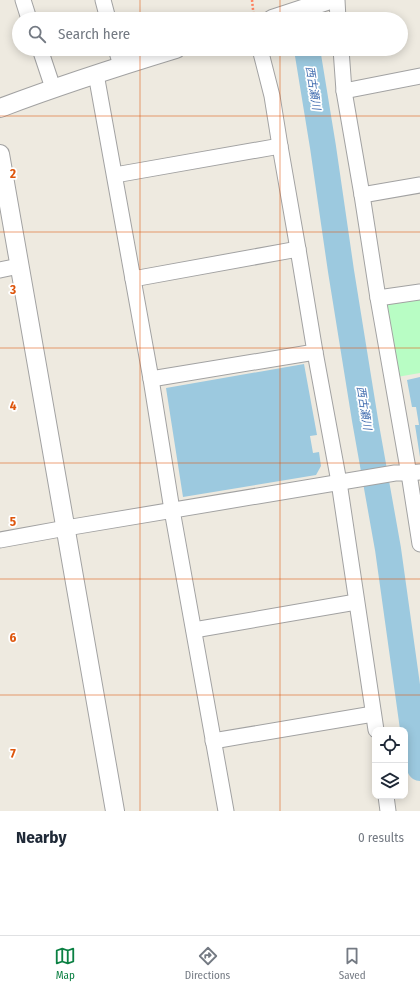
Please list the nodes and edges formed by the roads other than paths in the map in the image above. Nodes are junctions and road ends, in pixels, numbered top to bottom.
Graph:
1 (23, 0) edge
2 (103, 0) edge
3 (329, 1) edge
4 (27, 12) edge
5 (106, 12) edge
6 (293, 12) edge
7 (334, 12) edge
8 (42, 56) edge
9 (262, 56) edge
10 (342, 56) edge
11 (119, 57) edge
12 (96, 74) junction
13 (420, 76) edge
14 (53, 88) junction
15 (344, 91) junction
16 (0, 108) edge
17 (280, 146) junction
18 (0, 154) edge
19 (115, 176) junction
20 (420, 185) edge
21 (362, 195) junction
22 (298, 249) junction
23 (19, 266) junction
24 (0, 270) edge
25 (133, 279) junction
26 (420, 292) edge
27 (378, 298) junction
28 (315, 352) junction
29 (151, 379) junction
30 (408, 473) edge
31 (339, 482) junction
32 (172, 510) junction
33 (66, 528) junction
34 (0, 540) edge
35 (420, 544) edge
36 (356, 602) junction
37 (194, 630) junction
38 (373, 714) junction
39 (375, 727) edge
40 (213, 741) junction
41 (386, 799) edge
42 (115, 811) edge
43 (226, 811) edge
44 (388, 811) edge

1 - 4 street
2 - 5 street
3 - 6 street
3 - 7 street
8 - 14 street
9 - 17 street
10 - 15 street
11 - 12 street
12 - 14 street
12 - 19 street
13 - 15 street
14 - 16 street
15 - 21 street
17 - 19 street
17 - 22 street
18 - 23 street
19 - 25 street
20 - 21 street
21 - 27 street
22 - 25 street
22 - 28 street
23 - 24 street
23 - 33 street
25 - 29 street
26 - 27 street
27 - 30 street
28 - 29 street
28 - 31 street
29 - 32 street
30 - 31 street
30 - 35 street
31 - 32 street
31 - 36 street
32 - 33 street
32 - 37 street
33 - 34 street
33 - 42 street
36 - 37 street
36 - 38 street
37 - 40 street
38 - 39 street
38 - 40 street
40 - 43 street
41 - 44 street

